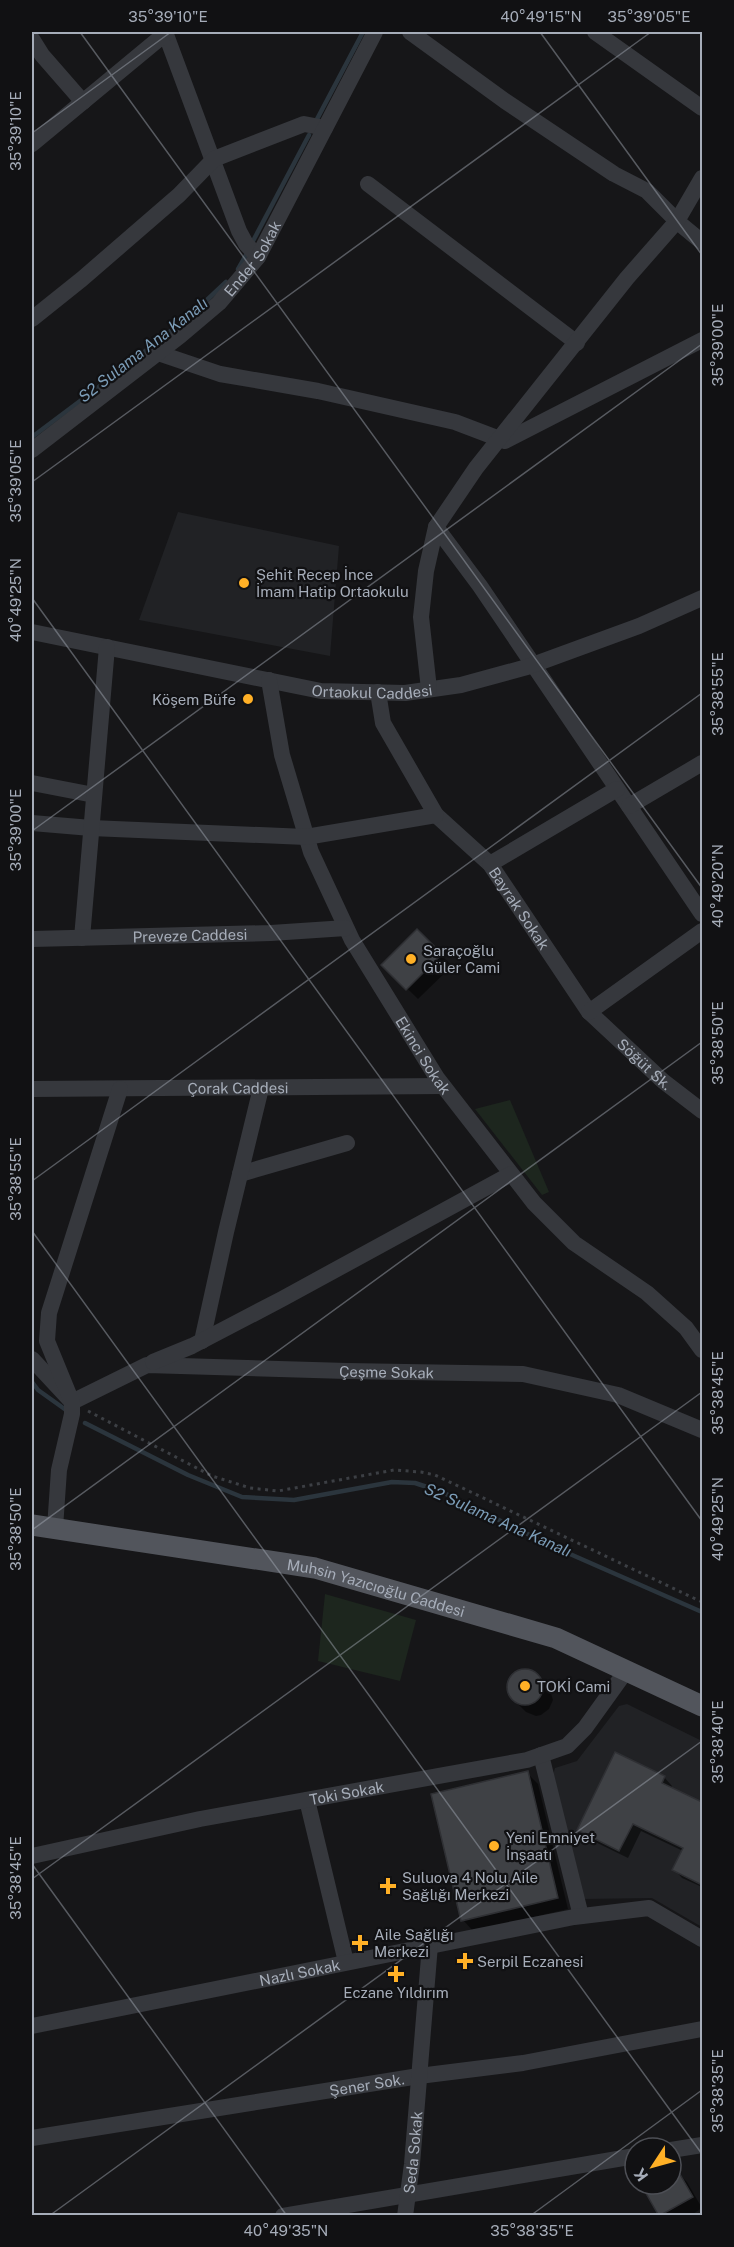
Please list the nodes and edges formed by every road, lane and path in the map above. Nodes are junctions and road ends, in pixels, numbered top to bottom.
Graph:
1 (166, 32) edge
2 (375, 32) edge
3 (410, 32) edge
4 (595, 32) edge
5 (32, 39) edge
6 (83, 102) junction
7 (702, 108) edge
8 (325, 128) junction
9 (32, 144) edge
10 (214, 159) junction
11 (702, 178) edge
12 (368, 184) dead end
13 (677, 221) junction
14 (702, 242) edge
15 (258, 257) junction
16 (32, 319) edge
17 (702, 339) edge
18 (577, 343) junction
19 (158, 353) junction
20 (499, 440) junction
21 (32, 450) edge
22 (436, 527) junction
23 (702, 598) edge
24 (32, 632) edge
25 (107, 647) junction
26 (533, 664) junction
27 (269, 680) junction
28 (429, 689) junction
29 (378, 692) junction
30 (702, 763) edge
31 (32, 783) edge
32 (617, 789) junction
33 (94, 795) junction
34 (629, 806) junction
35 (436, 815) junction
36 (32, 824) edge
37 (91, 828) junction
38 (306, 837) junction
39 (490, 864) junction
40 (702, 915) edge
41 (346, 928) junction
42 (702, 931) edge
43 (82, 938) junction
44 (32, 939) edge
45 (590, 1012) junction
46 (443, 1086) junction
47 (261, 1088) junction
48 (32, 1089) edge
49 (120, 1089) junction
50 (702, 1111) edge
51 (347, 1143) dead end
52 (240, 1174) junction
53 (511, 1174) junction
54 (202, 1341) junction
55 (700, 1343) edge
56 (32, 1359) edge
57 (147, 1365) junction
58 (72, 1402) junction
59 (702, 1430) edge
60 (32, 1525) edge
61 (55, 1528) junction
62 (702, 1602) edge
63 (626, 1671) junction
64 (702, 1706) edge
65 (541, 1755) junction
66 (307, 1800) junction
67 (32, 1856) edge
68 (581, 1916) junction
69 (702, 1939) edge
70 (430, 1946) junction
71 (346, 1962) junction
72 (32, 2026) edge
73 (702, 2029) edge
74 (419, 2076) junction
75 (32, 2138) edge
76 (702, 2145) edge
77 (683, 2148) edge
78 (623, 2158) edge
79 (408, 2195) junction
80 (283, 2216) edge
81 (405, 2216) edge

1 - 6 street
1 - 10 street
2 - 8 street, Ender Sokak
3 - 13 street
4 - 7 street
5 - 6 street
6 - 9 street
8 - 10 street
8 - 15 street, Ender Sokak
10 - 15 street
10 - 16 street
11 - 13 street
12 - 18 street
13 - 14 street
13 - 18 street
15 - 19 street, Ender Sokak
17 - 20 street
18 - 20 street
19 - 20 street
19 - 21 street, Ender Sokak
20 - 22 street
22 - 26 street
22 - 28 street
23 - 26 street, Ortaokul Caddesi
24 - 25 street, Ortaokul Caddesi
25 - 27 street, Ortaokul Caddesi
25 - 33 street
26 - 28 street, Ortaokul Caddesi
26 - 32 street
27 - 29 street, Ortaokul Caddesi
27 - 38 street, Ekinci Sokak
28 - 29 street, Ortaokul Caddesi
29 - 35 street, Bayrak Sokak
30 - 34 street
31 - 33 street
32 - 34 street
32 - 39 street
33 - 37 street
34 - 40 street
35 - 38 street
35 - 39 street, Bayrak Sokak
36 - 37 street
37 - 38 street
37 - 43 street
38 - 41 street, Ekinci Sokak
39 - 45 street, Bayrak Sokak
41 - 43 street, Preveze Caddesi
41 - 46 street, Ekinci Sokak
42 - 45 street
43 - 44 street, Preveze Caddesi
45 - 50 street, Söğüt Sk.
46 - 47 street, Çorak Caddesi
46 - 53 street, Ekinci Sokak
47 - 49 street, Çorak Caddesi
47 - 52 street
48 - 49 street, Çorak Caddesi
49 - 58 street
51 - 52 street
52 - 54 street
53 - 54 street
53 - 55 street, Ekinci Sokak
54 - 57 street
56 - 58 street
57 - 58 street, Çeşme Sokak
57 - 59 street, Çeşme Sokak
58 - 61 street
58 - 62 path
60 - 61 main road, Muhsin Yazıcıoğlu Caddesi
61 - 63 main road, Muhsin Yazıcıoğlu Caddesi
63 - 64 main road, Muhsin Yazıcıoğlu Caddesi
63 - 65 street, Toki Sokak
65 - 66 street, Toki Sokak
65 - 68 street
66 - 67 street, Toki Sokak
66 - 71 street
68 - 69 street, Nazlı Sokak
68 - 70 street, Nazlı Sokak
70 - 71 street, Nazlı Sokak
70 - 74 street, Seda Sokak
71 - 72 street, Nazlı Sokak
73 - 74 street, Şener Sok.
74 - 75 street, Şener Sok.
74 - 79 street, Seda Sokak
76 - 77 street
78 - 79 street
79 - 80 street
79 - 81 street, Seda Sokak

